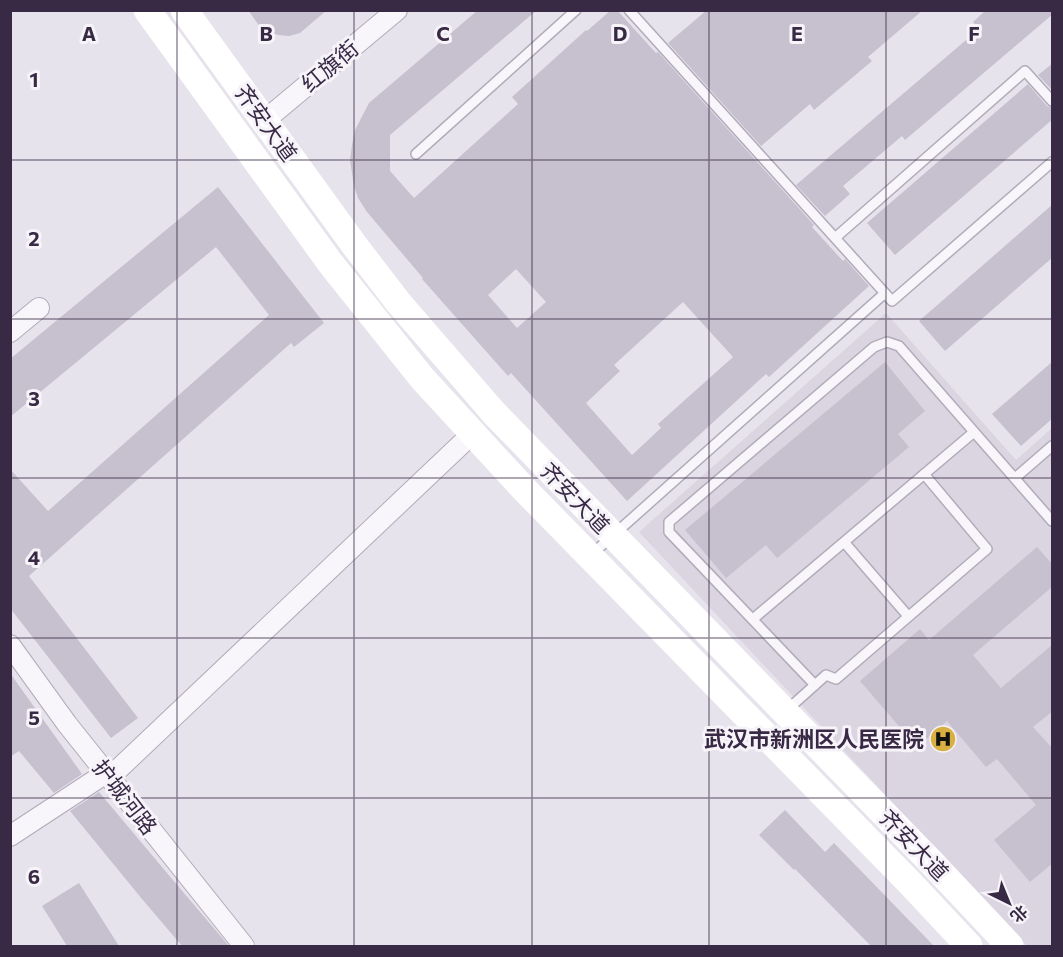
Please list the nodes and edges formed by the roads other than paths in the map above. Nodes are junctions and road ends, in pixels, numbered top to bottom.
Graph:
1 (147, 10) edge
2 (184, 10) edge
3 (397, 10) edge
4 (576, 10) edge
5 (629, 10) edge
6 (1053, 101) edge
7 (264, 120) junction
8 (416, 154) dead end
9 (1053, 162) edge
10 (835, 238) junction
11 (885, 293) junction
12 (39, 309) dead end
13 (10, 332) edge
14 (974, 432) junction
15 (471, 434) junction
16 (1053, 446) edge
17 (924, 474) junction
18 (1015, 478) junction
19 (1053, 521) edge
20 (612, 537) junction
21 (844, 542) junction
22 (590, 556) junction
23 (908, 616) junction
24 (753, 619) junction
25 (10, 645) edge
26 (815, 685) junction
27 (784, 712) junction
28 (108, 775) junction
29 (10, 836) edge
30 (244, 946) edge
31 (969, 946) edge
32 (1010, 946) edge

1 - 15 main road, 齐安大道
2 - 7 main road, 齐安大道
3 - 7 street, 红旗街
4 - 8 lane
5 - 10 lane
6 - 10 lane
7 - 20 main road, 齐安大道
9 - 11 lane
10 - 11 lane
11 - 20 lane
12 - 13 street
14 - 17 lane
14 - 18 lane
14 - 24 lane
15 - 22 main road, 齐安大道
15 - 28 street
16 - 18 lane
17 - 21 lane
17 - 23 lane
18 - 19 lane
20 - 22 lane
20 - 27 main road, 齐安大道
21 - 23 lane
21 - 24 lane
22 - 31 main road, 齐安大道
23 - 26 lane
24 - 26 lane
25 - 28 street, 护城河路
26 - 27 lane
27 - 32 main road, 齐安大道
28 - 29 street
28 - 30 street, 护城河路

